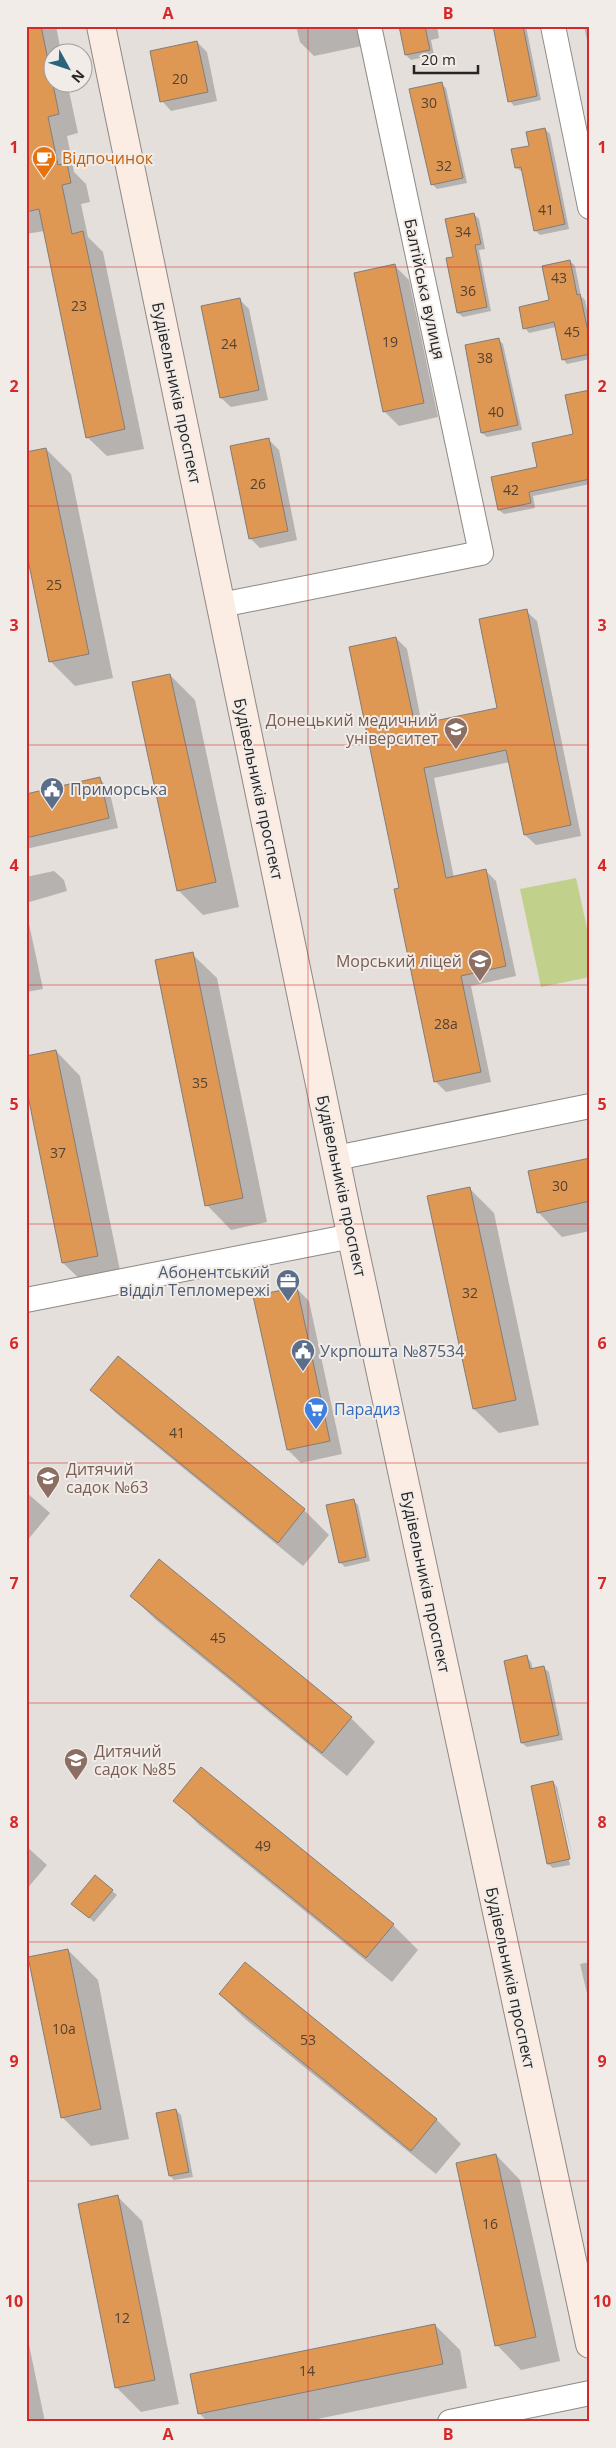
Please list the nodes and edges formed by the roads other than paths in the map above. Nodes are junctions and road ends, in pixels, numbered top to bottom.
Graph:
1 (101, 26) edge
2 (369, 26) edge
3 (553, 26) edge
4 (590, 207) edge
5 (221, 605) junction
6 (590, 1106) edge
7 (336, 1158) junction
8 (352, 1236) junction
9 (26, 1300) edge
10 (590, 2344) edge
11 (590, 2393) edge
12 (450, 2422) edge

1 - 5 main road, Будівельників проспект
2 - 5 street, Балтійська вулиця
3 - 4 street
5 - 7 main road, Будівельників проспект
6 - 7 street
7 - 8 main road, Будівельників проспект
8 - 9 street
8 - 10 main road, Будівельників проспект
11 - 12 street

